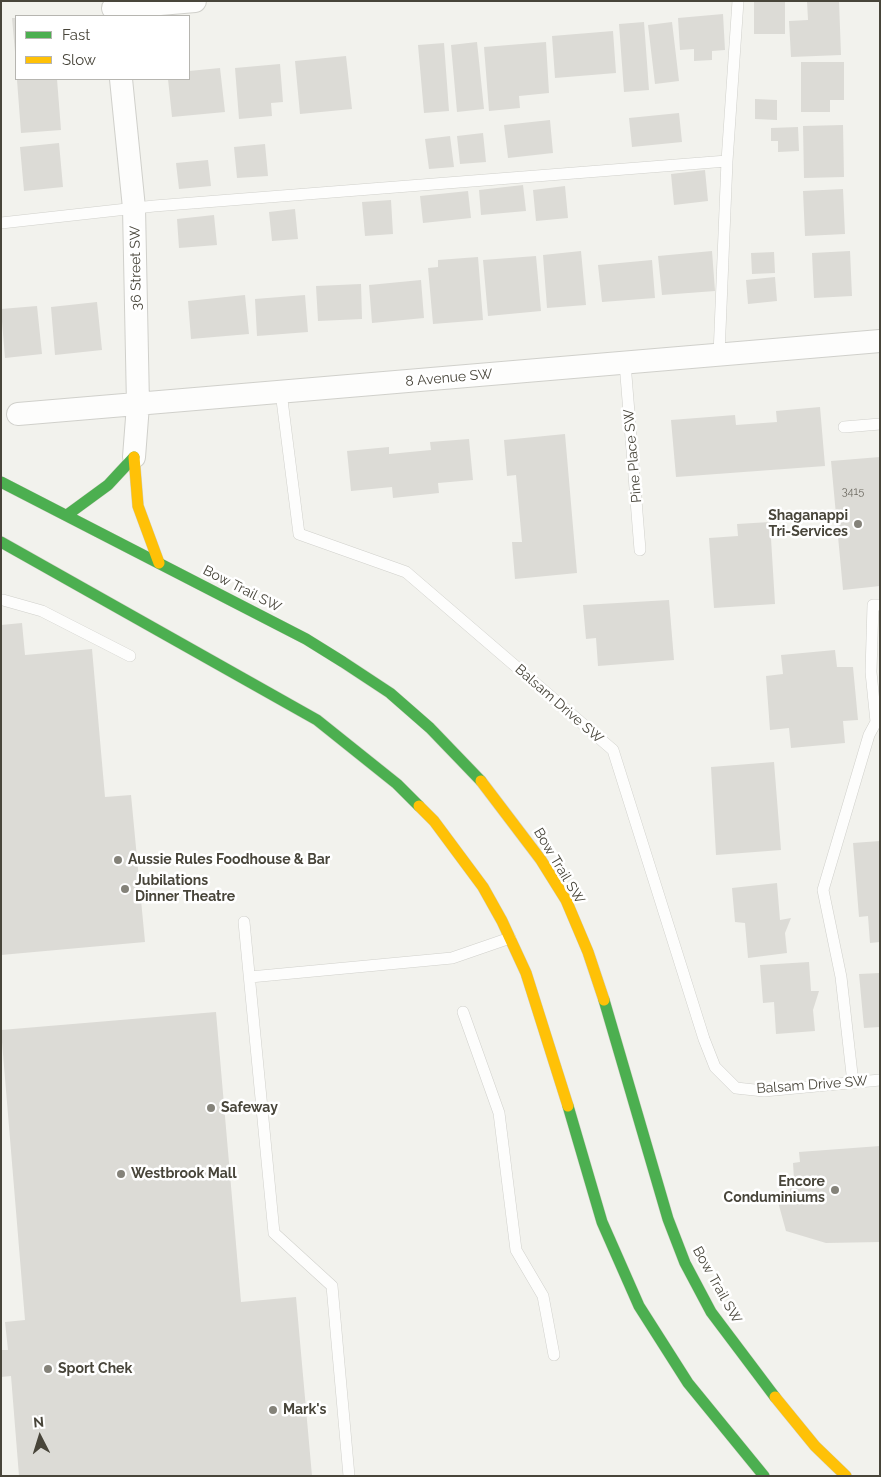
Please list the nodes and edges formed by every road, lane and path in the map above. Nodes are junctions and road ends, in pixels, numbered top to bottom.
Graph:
1 (194, 1) edge
2 (738, 1) edge
3 (114, 8) edge
4 (121, 80) edge
5 (727, 161) junction
6 (134, 208) junction
7 (1, 223) edge
8 (880, 342) edge
9 (719, 355) junction
10 (625, 363) junction
11 (281, 392) junction
12 (138, 405) junction
13 (18, 414) dead end
14 (880, 424) edge
15 (844, 427) dead end
16 (134, 457) junction
17 (1, 482) edge
18 (67, 515) junction
19 (1, 542) edge
20 (640, 550) dead end
21 (159, 563) junction
22 (19, 564) dead end
23 (46, 567) junction
24 (3, 600) dead end
25 (880, 604) edge
26 (130, 656) dead end
27 (244, 922) dead end
28 (510, 938) junction
29 (250, 976) junction
30 (464, 1012) dead end
31 (880, 1080) edge
32 (853, 1083) junction
33 (554, 1355) dead end
34 (349, 1476) edge
35 (764, 1476) edge
36 (846, 1476) edge

1 - 3 street
2 - 5 lane
4 - 6 street, 36 Street SW
5 - 6 lane
5 - 9 lane
6 - 7 lane
6 - 12 street, 36 Street SW
8 - 9 street, 8 Avenue SW
9 - 10 street, 8 Avenue SW
10 - 11 street, 8 Avenue SW
10 - 20 lane, Pine Place SW
11 - 12 street, 8 Avenue SW
11 - 32 lane, Balsam Drive SW
12 - 13 street, 8 Avenue SW
12 - 16 street, 36 Street SW
14 - 15 lane
16 - 18 main road
16 - 21 main road, 36 Street SW
17 - 18 main road, Bow Trail SW
18 - 21 main road, Bow Trail SW
19 - 23 main road
21 - 36 main road, Bow Trail SW
22 - 23 main road
23 - 28 main road
24 - 26 lane
25 - 32 lane
27 - 29 lane
28 - 29 lane
28 - 35 main road
29 - 34 lane
30 - 33 lane
31 - 32 lane, Balsam Drive SW

